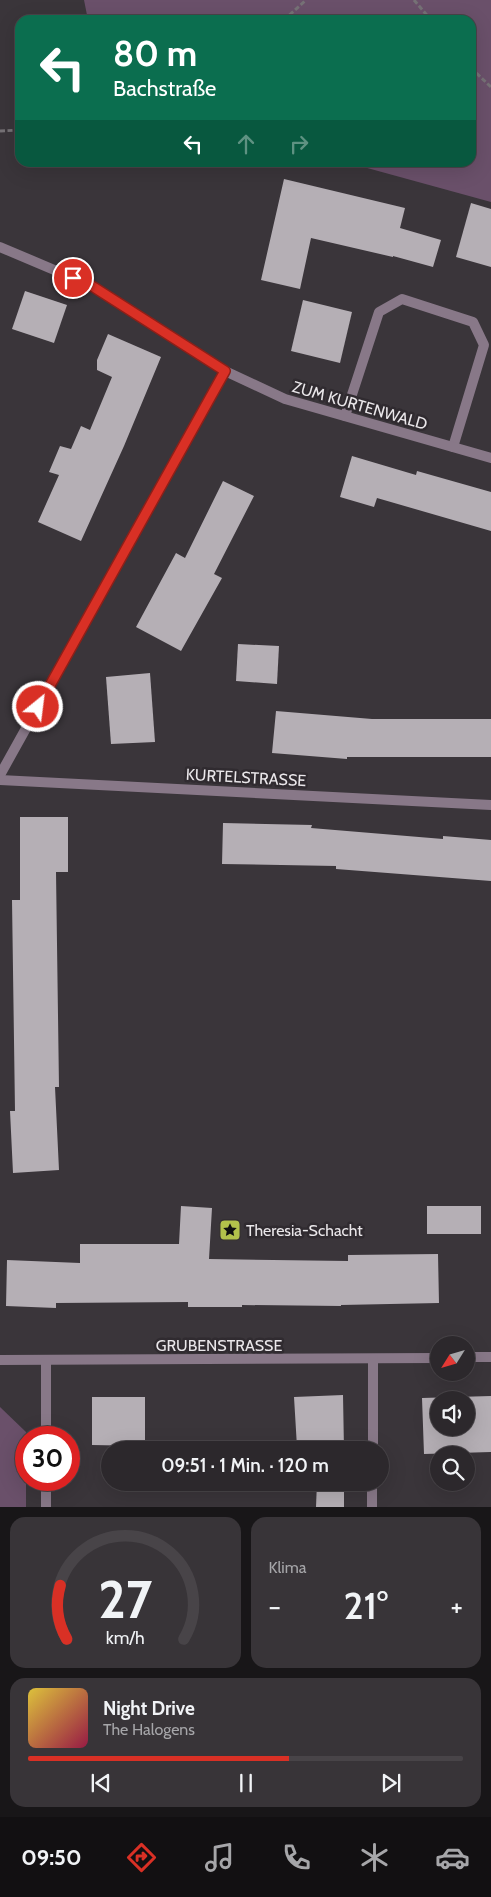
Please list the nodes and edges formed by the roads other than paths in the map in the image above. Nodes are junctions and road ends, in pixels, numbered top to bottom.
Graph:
1 (0, 247) edge
2 (225, 371) junction
3 (345, 416) junction
4 (453, 447) junction
5 (491, 458) edge
6 (0, 775) edge
7 (0, 780) edge
8 (491, 805) edge
9 (475, 1357) edge
10 (491, 1357) edge
11 (430, 1358) edge
12 (373, 1359) junction
13 (0, 1360) edge
14 (46, 1361) junction
15 (46, 1426) edge
16 (372, 1441) edge
17 (46, 1491) edge
18 (372, 1491) edge
19 (46, 1507) edge
20 (372, 1507) edge

1 - 2 street, ZUM KURTENWALD
2 - 3 street, ZUM KURTENWALD
2 - 6 street
3 - 4 street, ZUM KURTENWALD
3 - 4 street
4 - 5 street, ZUM KURTENWALD
7 - 8 street, KURTELSTRASSE
9 - 10 street
11 - 12 street, GRUBENSTRASSE
12 - 14 street, GRUBENSTRASSE
12 - 16 street
13 - 14 street, GRUBENSTRASSE
14 - 15 street
17 - 19 street
18 - 20 street

